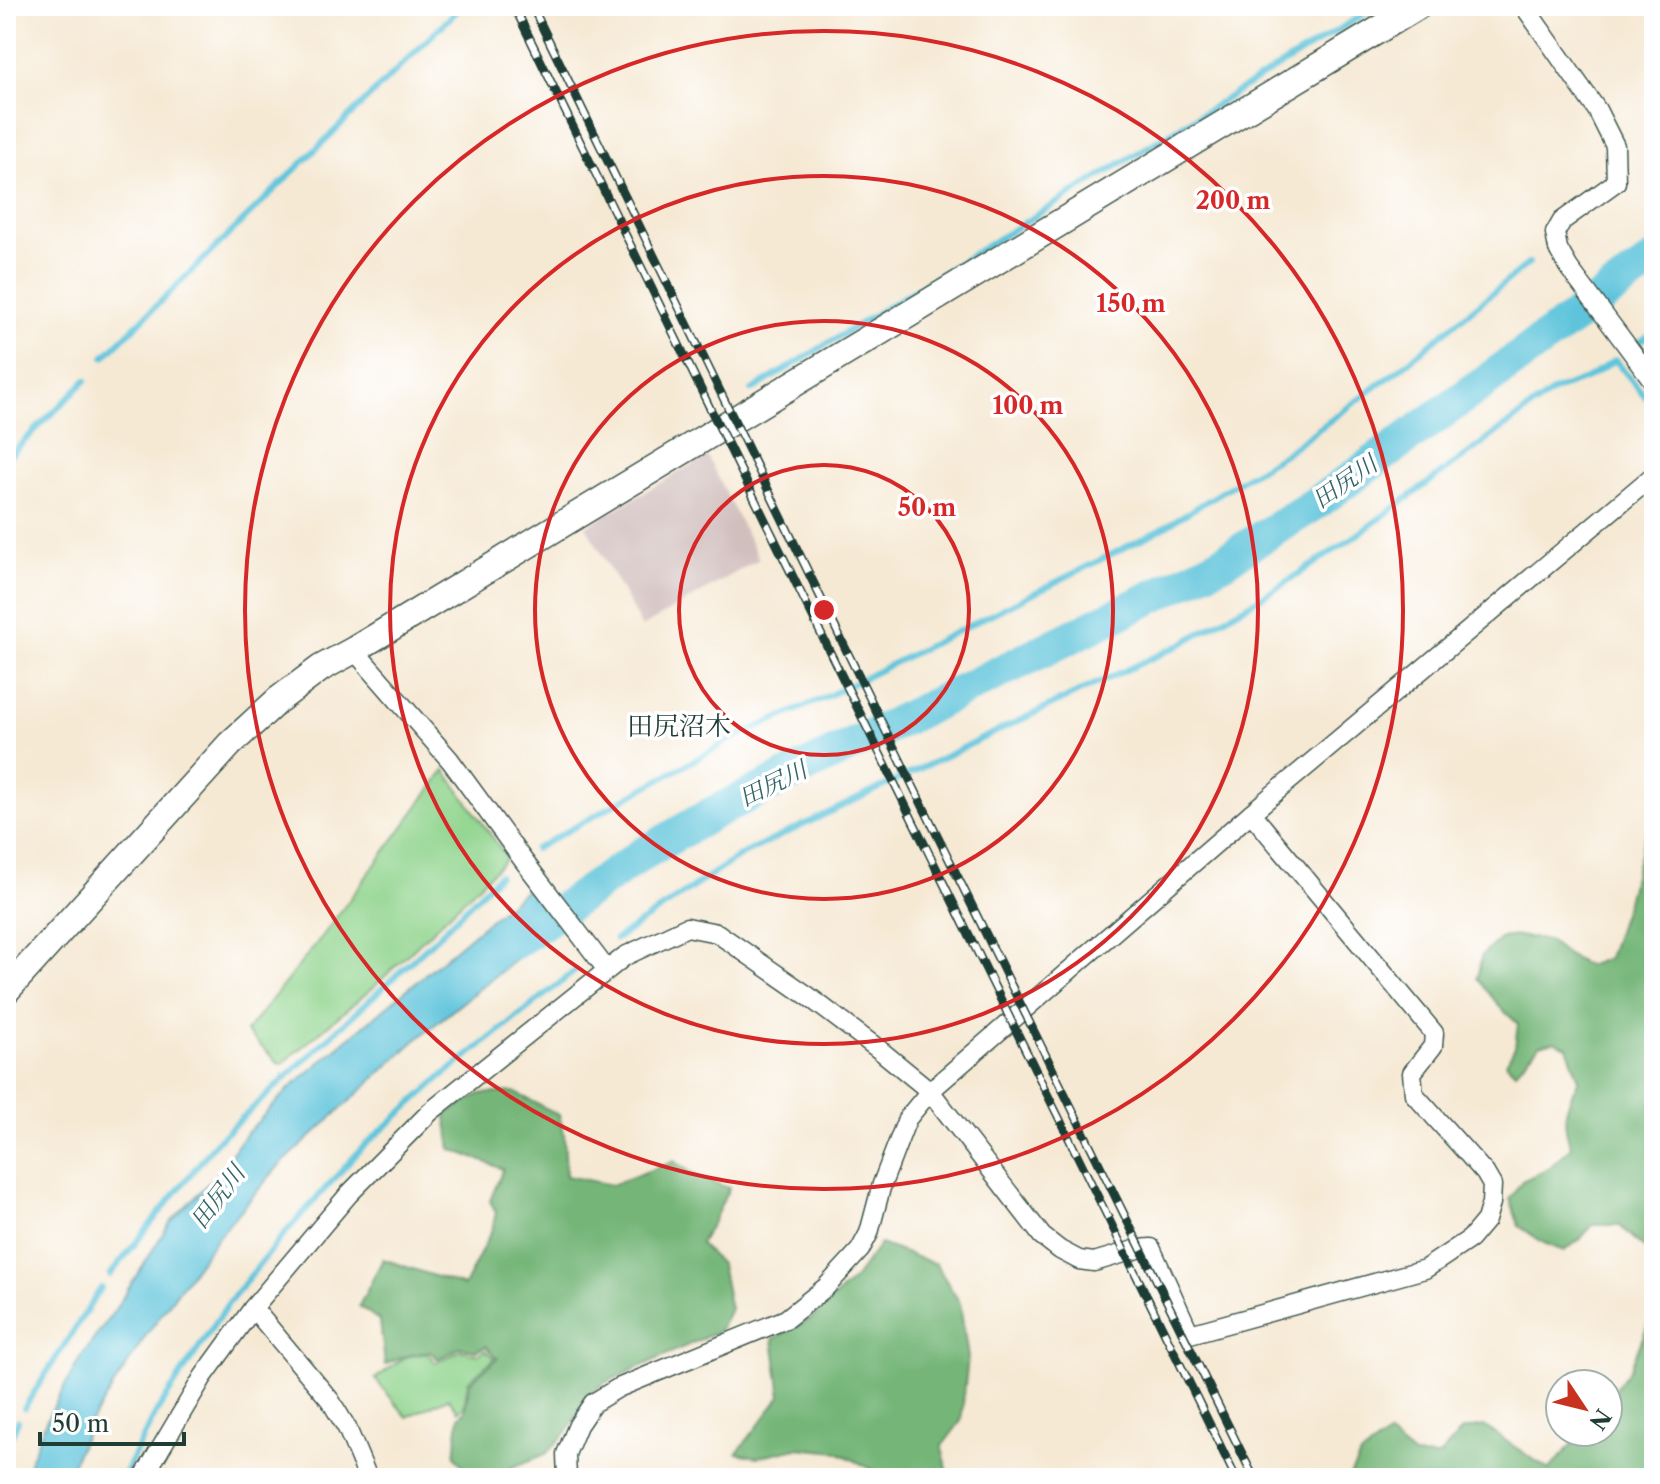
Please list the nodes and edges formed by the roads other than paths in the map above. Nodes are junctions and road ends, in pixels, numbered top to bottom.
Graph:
1 (1418, 6) edge
2 (1524, 6) edge
3 (1651, 370) edge
4 (1654, 475) edge
5 (354, 650) junction
6 (1251, 813) junction
7 (607, 970) junction
8 (6, 991) edge
9 (930, 1091) junction
10 (253, 1308) junction
11 (143, 1478) edge
12 (368, 1478) edge
13 (567, 1478) edge

1 - 5 street
2 - 3 street
4 - 6 street
5 - 7 street
5 - 8 street
6 - 9 street
6 - 9 street
7 - 9 street
7 - 10 street
9 - 13 street
10 - 11 street
10 - 12 street

